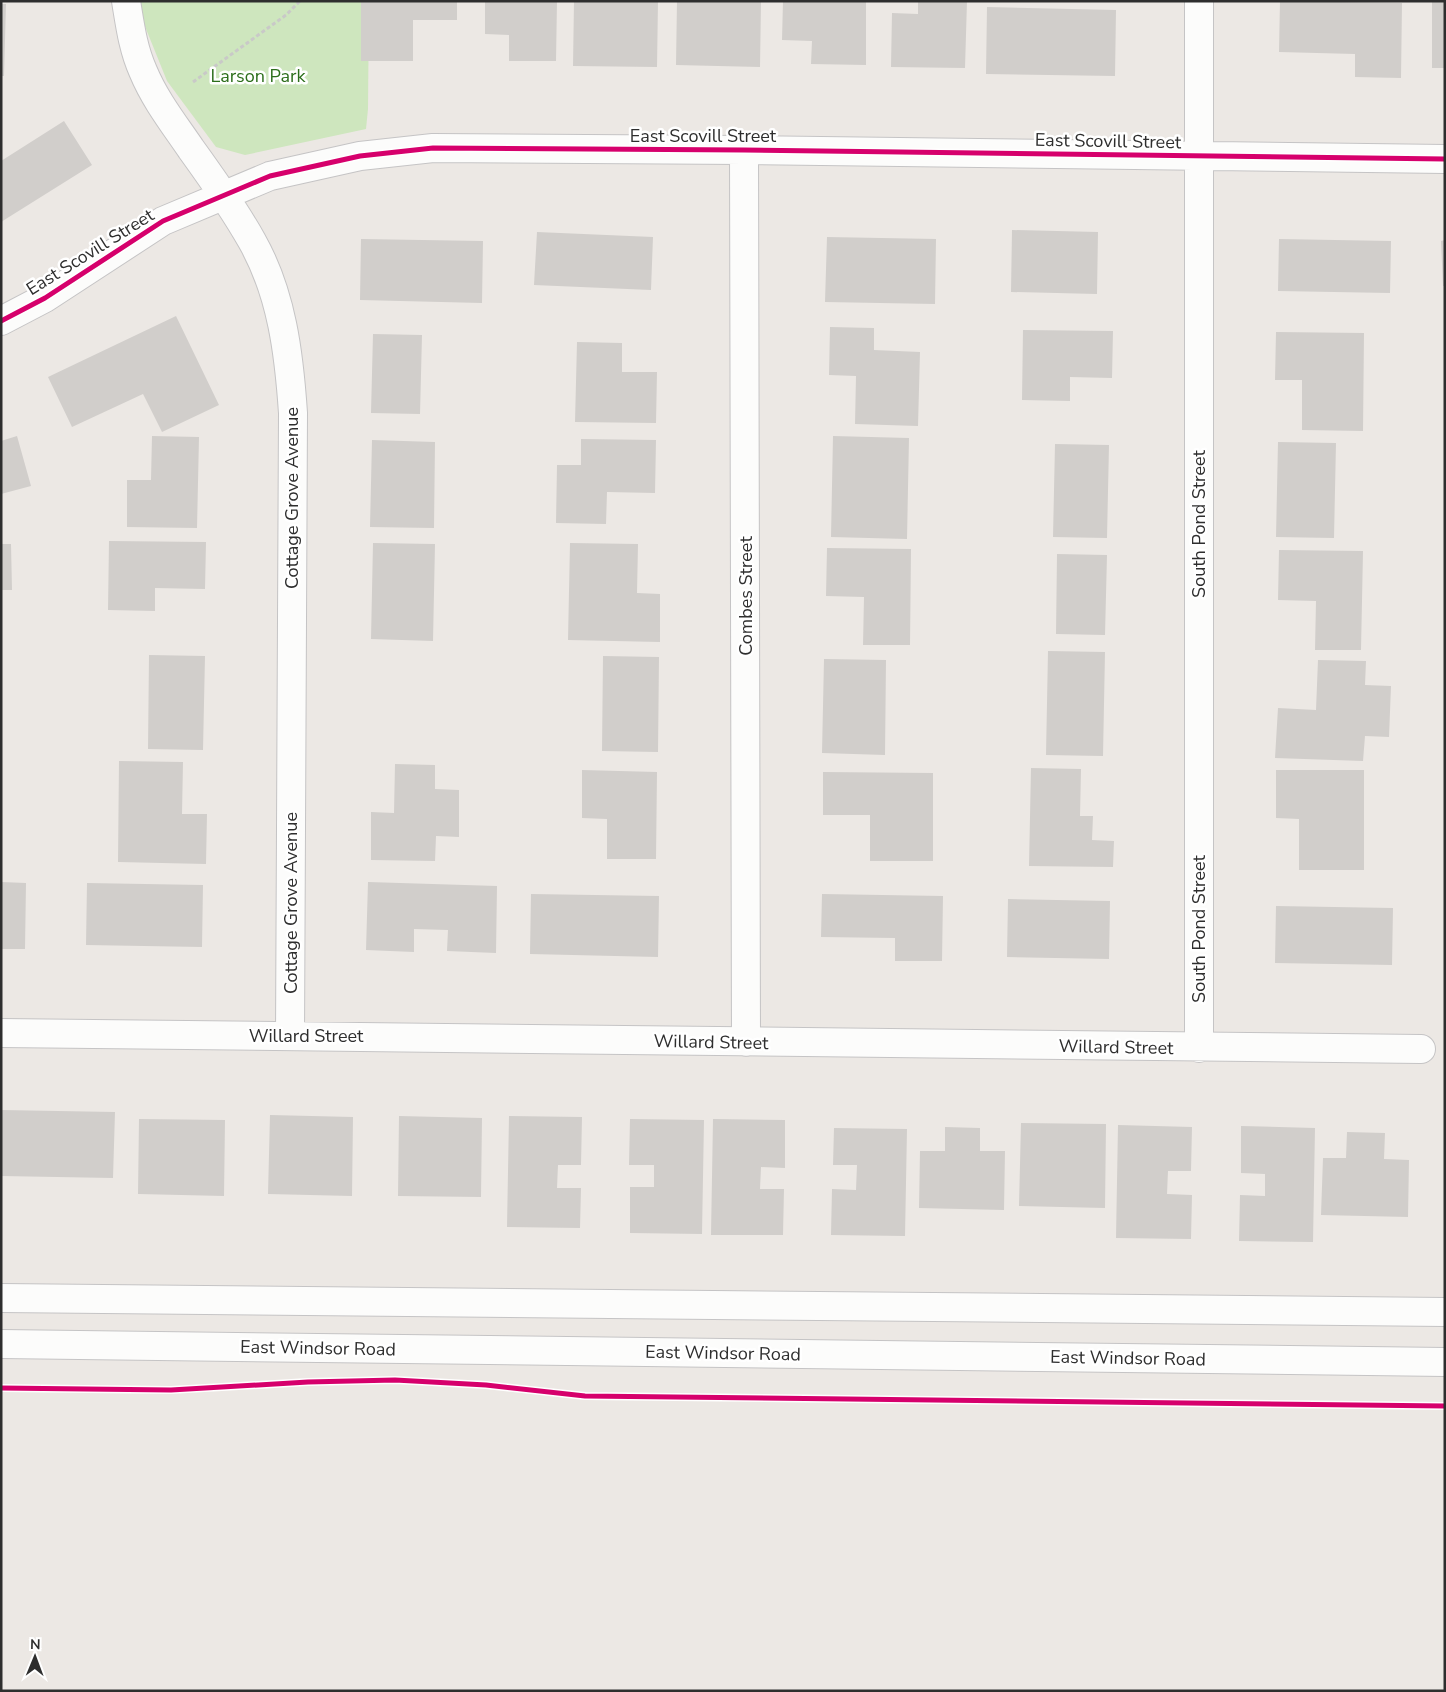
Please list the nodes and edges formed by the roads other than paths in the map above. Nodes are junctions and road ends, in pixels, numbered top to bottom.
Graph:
1 (126, 1) edge
2 (1199, 1) edge
3 (744, 150) junction
4 (1198, 156) junction
5 (1445, 159) edge
6 (223, 196) junction
7 (1, 321) edge
8 (1, 1033) edge
9 (290, 1036) junction
10 (746, 1042) junction
11 (1199, 1048) junction
12 (1422, 1048) dead end
13 (1, 1298) edge
14 (1445, 1312) edge
15 (1, 1344) edge
16 (1445, 1362) edge

1 - 6 street, Cottage Grove Avenue
2 - 4 street, South Pond Street
3 - 4 street, East Scovill Street
3 - 6 street, East Scovill Street
3 - 10 street, Combes Street
4 - 5 street, East Scovill Street
4 - 11 street, South Pond Street
6 - 7 street, East Scovill Street
6 - 9 street, Cottage Grove Avenue
8 - 9 street, Willard Street
9 - 10 street, Willard Street
10 - 11 street, Willard Street
11 - 12 street, Willard Street
13 - 14 street
15 - 16 street, East Windsor Road

